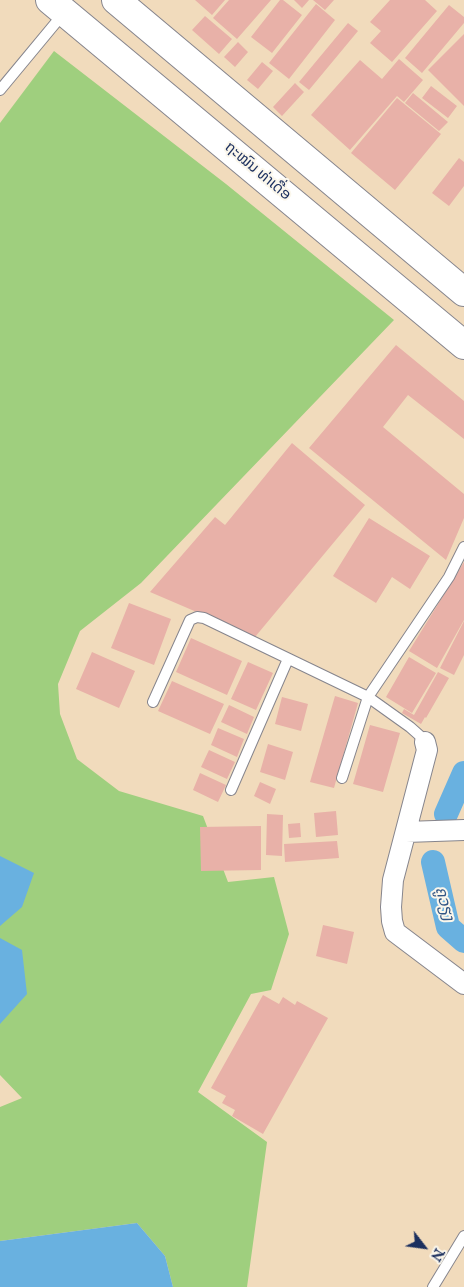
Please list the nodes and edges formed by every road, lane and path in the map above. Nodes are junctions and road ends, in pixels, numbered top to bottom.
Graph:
1 (116, 0) edge
2 (57, 6) edge
3 (0, 90) edge
4 (464, 292) edge
5 (464, 344) edge
6 (464, 548) edge
7 (288, 659) junction
8 (368, 697) junction
9 (153, 702) dead end
10 (426, 742) joint
11 (342, 778) dead end
12 (231, 790) dead end
13 (464, 830) edge
14 (406, 832) junction
15 (464, 984) edge
16 (464, 1236) edge
17 (433, 1287) edge

1 - 4 main road
2 - 3 lane
2 - 5 main road, ຖະໝົນ ທ່າເດື່ອ
6 - 8 lane
7 - 8 lane
7 - 9 lane
7 - 12 lane
8 - 10 lane
8 - 11 lane
10 - 14 street
13 - 14 street
14 - 15 street
16 - 17 lane

